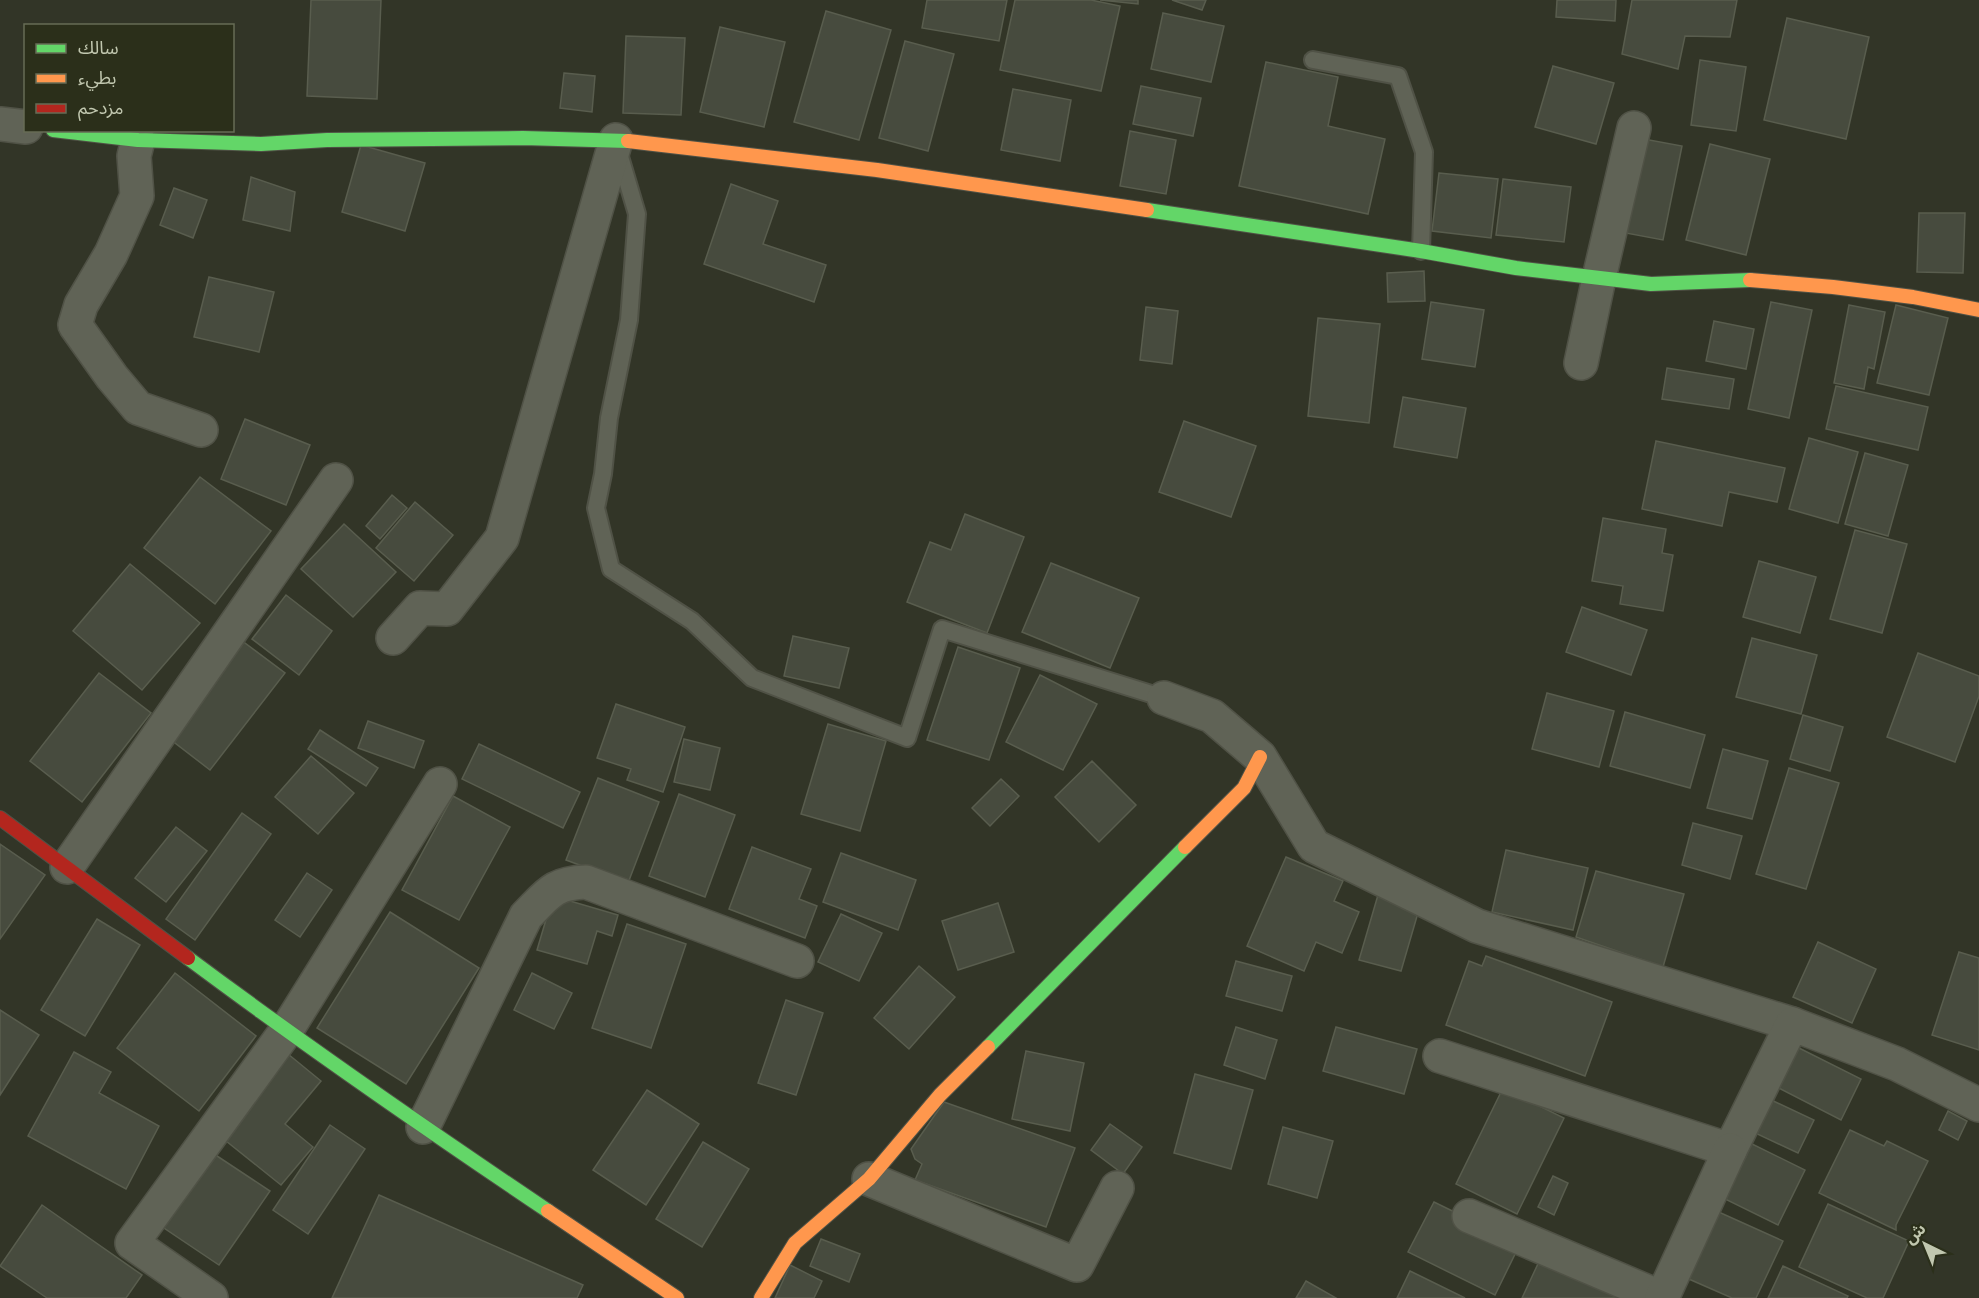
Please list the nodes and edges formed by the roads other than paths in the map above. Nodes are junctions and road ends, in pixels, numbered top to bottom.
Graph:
1 (1313, 60) dead end
2 (0, 124) edge
3 (24, 127) edge
4 (1634, 128) dead end
5 (70, 132) edge
6 (138, 140) junction
7 (616, 140) junction
8 (1421, 251) junction
9 (1599, 278) junction
10 (1979, 310) edge
11 (1581, 363) dead end
12 (201, 430) dead end
13 (336, 480) dead end
14 (393, 638) dead end
15 (1164, 698) joint
16 (1260, 757) junction
17 (440, 784) dead end
18 (0, 818) edge
19 (67, 867) junction
20 (797, 961) dead end
21 (1792, 1024) junction
22 (286, 1031) junction
23 (1440, 1056) dead end
24 (1979, 1105) edge
25 (423, 1127) junction
26 (1730, 1150) junction
27 (869, 1179) junction
28 (1117, 1188) dead end
29 (1468, 1216) dead end
30 (211, 1298) edge
31 (677, 1298) edge
32 (761, 1298) edge
33 (1662, 1298) edge

1 - 8 lane
2 - 3 street
4 - 9 street
5 - 6 street
6 - 7 street
6 - 12 street
7 - 8 street
7 - 14 street
7 - 15 lane
8 - 9 street
9 - 10 street
9 - 11 street
13 - 19 street
15 - 16 street
16 - 21 street
16 - 27 street
17 - 22 street
18 - 19 street
19 - 22 street
20 - 25 street
21 - 24 street
21 - 26 street
22 - 25 street
22 - 30 street
23 - 26 street
25 - 31 street
26 - 33 street
27 - 28 street
27 - 32 street
29 - 33 street

